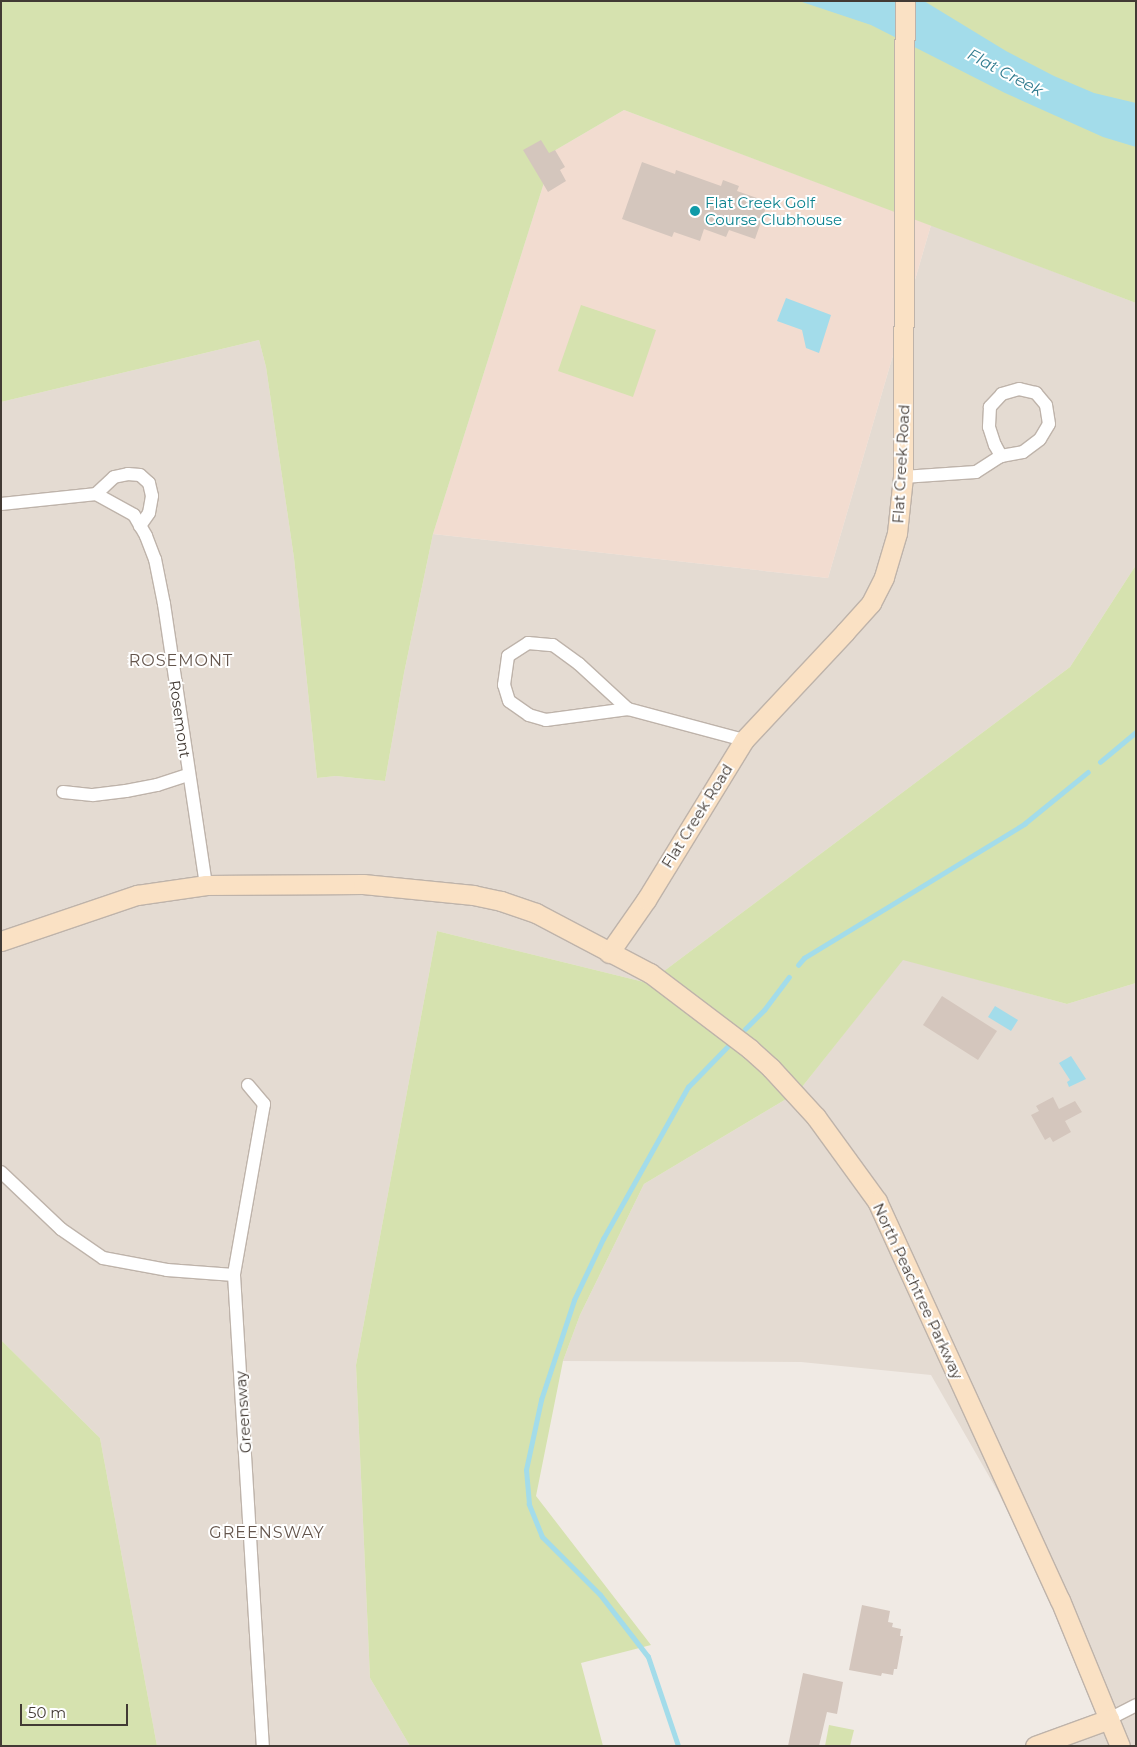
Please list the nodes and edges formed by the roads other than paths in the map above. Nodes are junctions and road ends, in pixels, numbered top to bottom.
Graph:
1 (904, 1) edge
2 (1001, 456) junction
3 (903, 477) junction
4 (96, 494) junction
5 (1, 504) edge
6 (140, 526) junction
7 (628, 709) junction
8 (744, 740) junction
9 (188, 775) junction
10 (63, 792) dead end
11 (206, 885) junction
12 (1, 941) edge
13 (609, 953) junction
14 (248, 1085) dead end
15 (1, 1172) edge
16 (234, 1275) junction
17 (1136, 1705) edge
18 (1110, 1719) junction
19 (262, 1746) edge
20 (1035, 1746) edge
21 (1120, 1746) edge

1 - 3 street, Flat Creek Road
2 - 2 street
2 - 3 street
3 - 8 street, Flat Creek Road
4 - 5 street
4 - 6 street, Rosemont
4 - 6 street
6 - 9 street, Rosemont
7 - 7 street
7 - 8 street
8 - 13 street, Flat Creek Road
9 - 10 street
9 - 11 street, Rosemont
11 - 12 street, North Peachtree Parkway
11 - 13 street, North Peachtree Parkway
13 - 18 street, North Peachtree Parkway
14 - 16 street, Greensway
15 - 16 street
16 - 19 street, Greensway
17 - 18 street
18 - 20 street
18 - 21 street, North Peachtree Parkway

